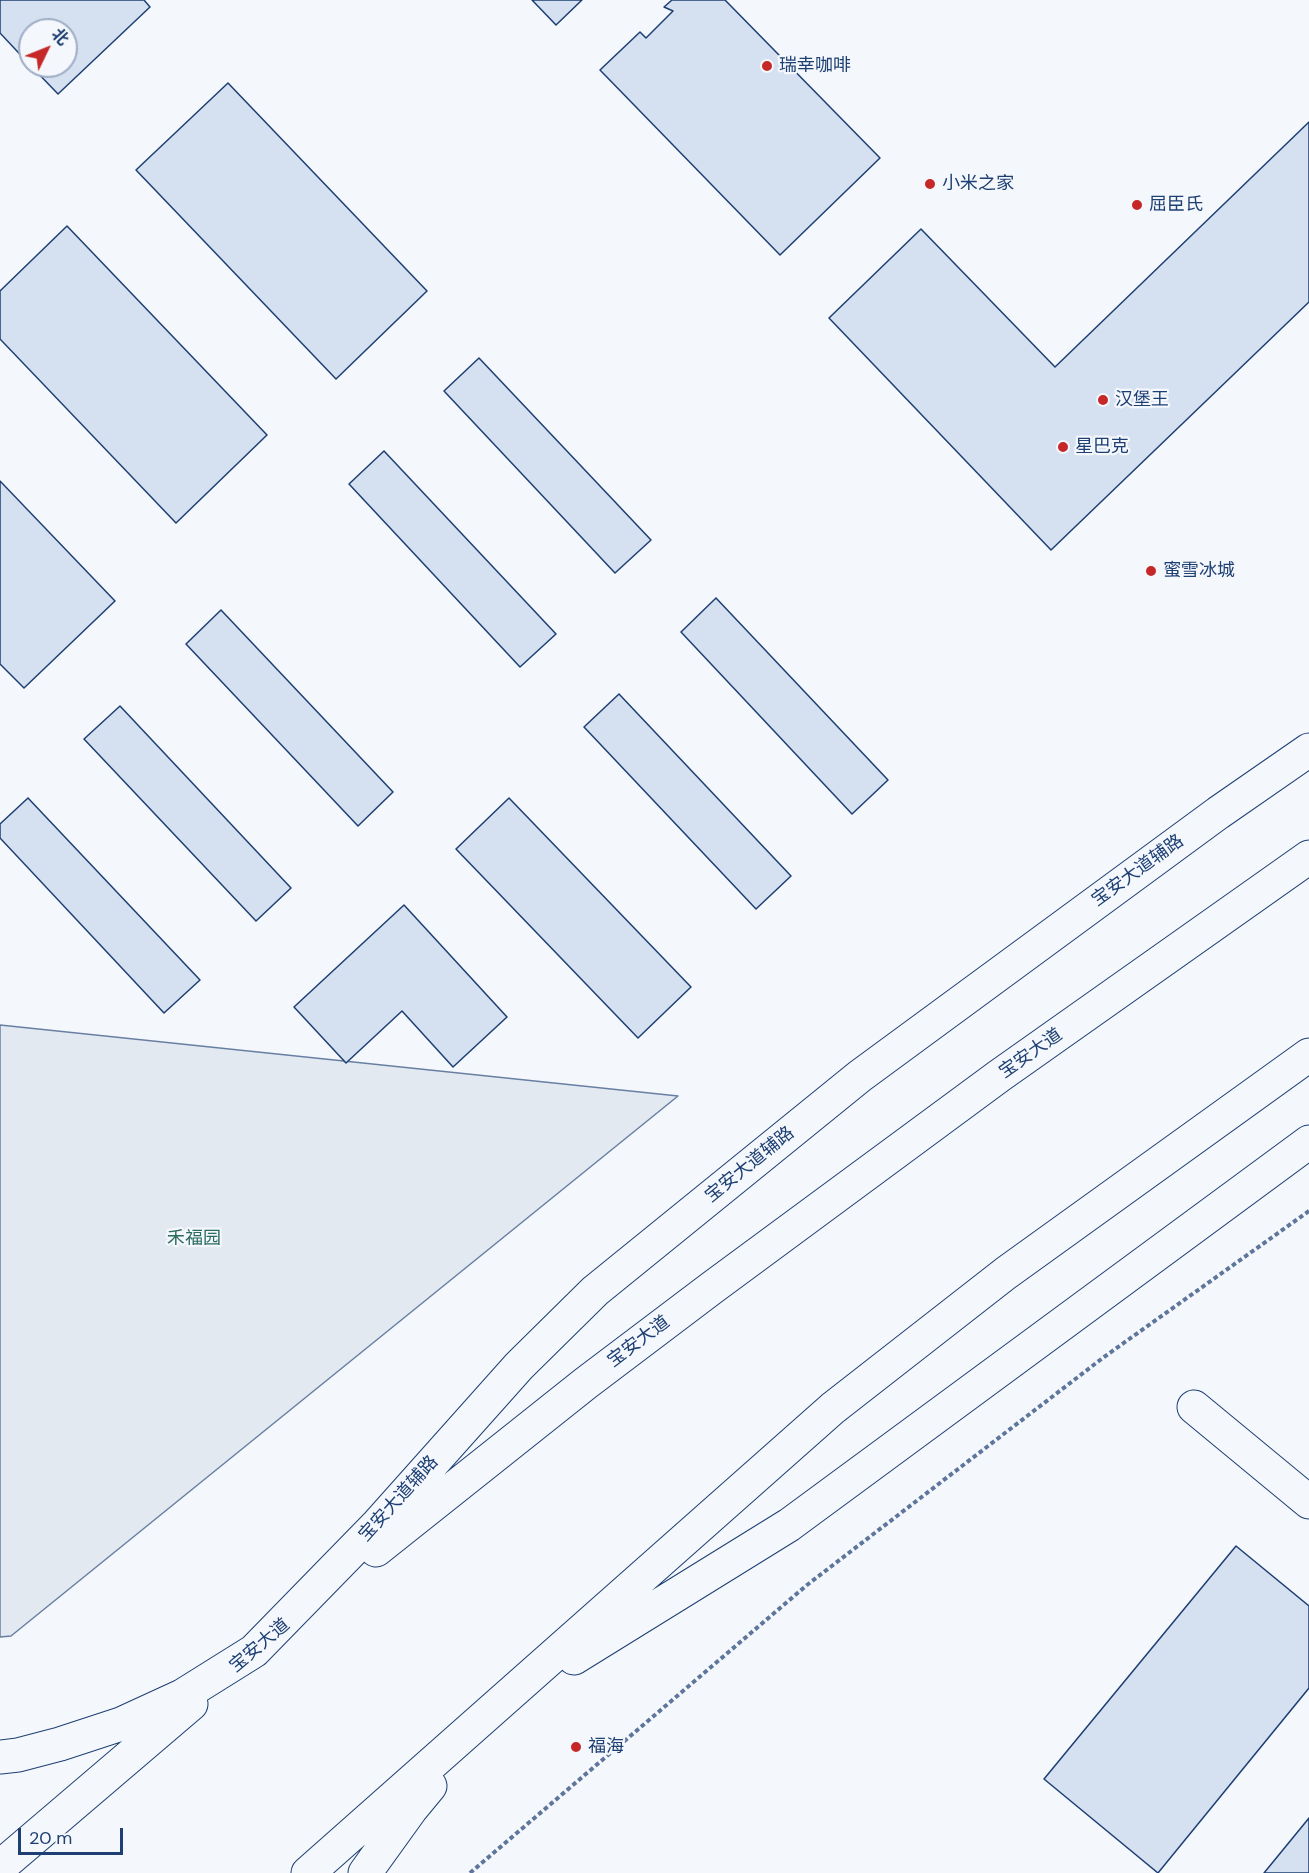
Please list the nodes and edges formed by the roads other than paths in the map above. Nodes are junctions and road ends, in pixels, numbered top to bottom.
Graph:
1 (1309, 750) edge
2 (1309, 857) edge
3 (1309, 1055) edge
4 (1309, 1142) edge
5 (1194, 1407) dead end
6 (1309, 1502) edge
7 (254, 1651) junction
8 (497, 1706) junction
9 (0, 1757) edge
10 (0, 1866) edge
11 (308, 1873) edge
12 (365, 1873) edge

1 - 7 main road, 宝安大道辅路
2 - 7 main road, 宝安大道
3 - 8 main road
4 - 8 main road
5 - 6 main road
7 - 9 main road
7 - 10 main road, 宝安大道
8 - 11 main road
8 - 12 main road

